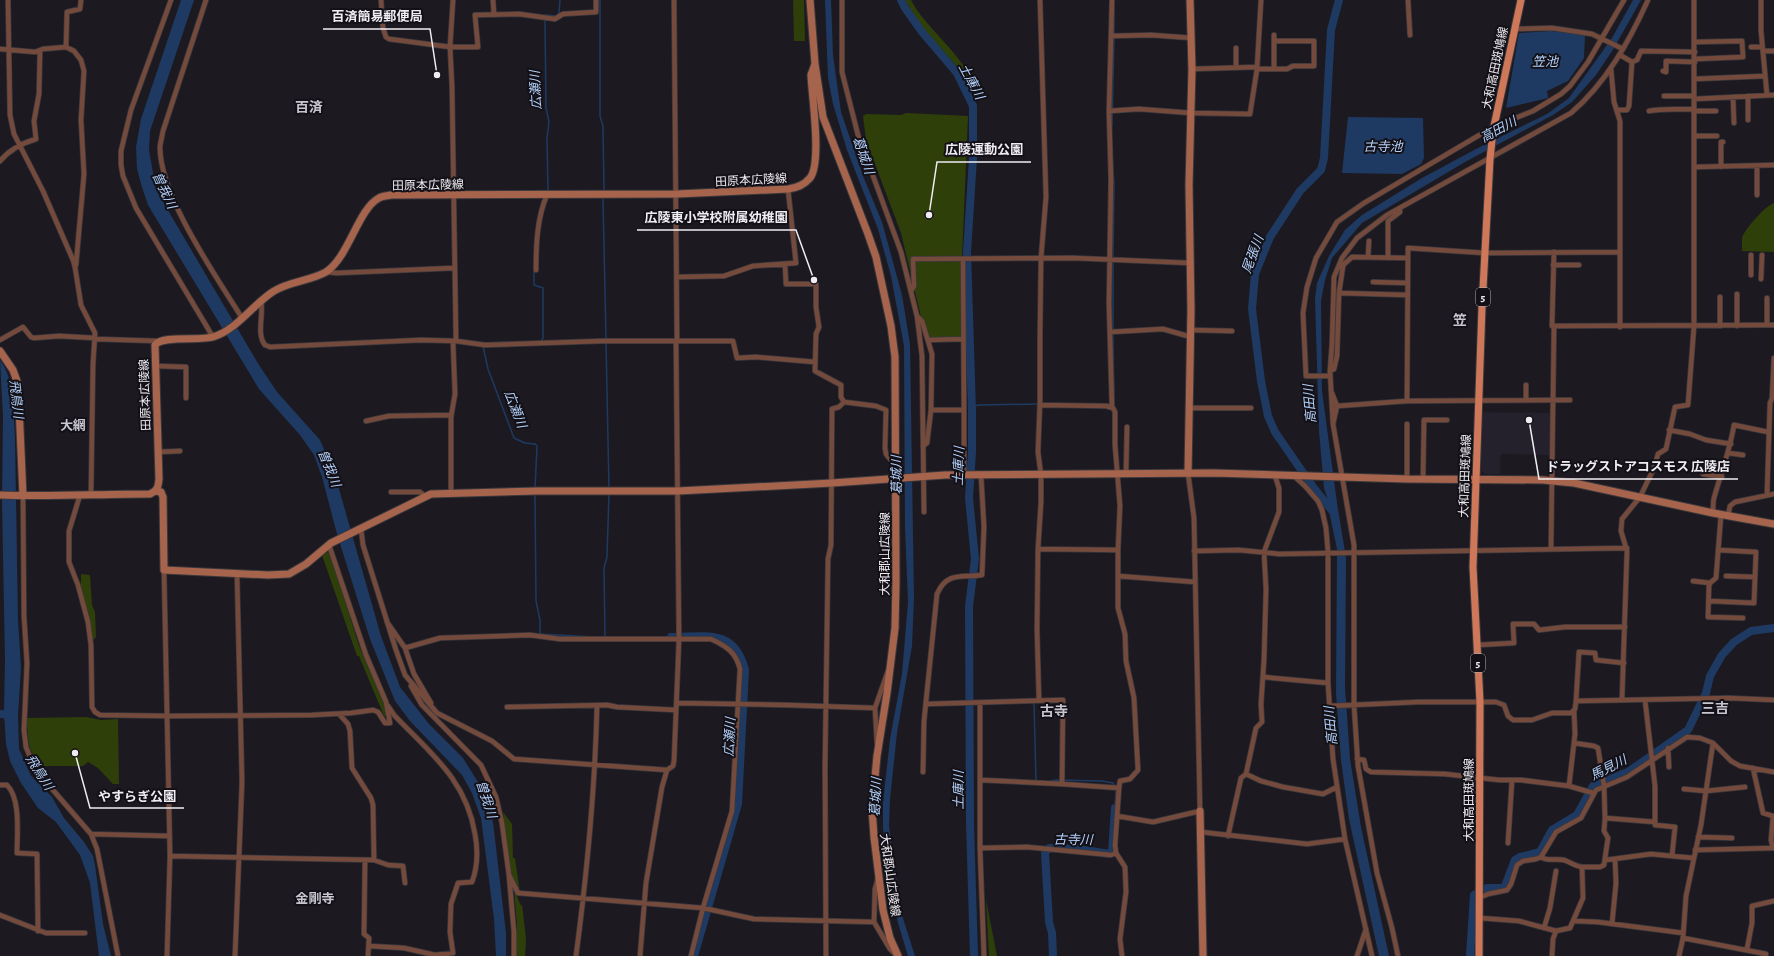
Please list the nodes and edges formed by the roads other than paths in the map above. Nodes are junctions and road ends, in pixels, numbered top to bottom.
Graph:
1 (8, 0) edge
2 (81, 0) edge
3 (171, 0) edge
4 (206, 0) edge
5 (381, 0) edge
6 (453, 0) edge
7 (493, 0) edge
8 (596, 0) edge
9 (674, 0) edge
10 (810, 0) edge
11 (842, 0) edge
12 (1040, 0) edge
13 (1112, 0) edge
14 (1190, 0) edge
15 (1261, 0) edge
16 (1408, 0) edge
17 (1521, 0) edge
18 (1624, 0) edge
19 (1648, 0) edge
20 (1694, 0) edge
21 (1761, 0) edge
22 (494, 15) junction
23 (1514, 29) junction
24 (1274, 35) dead end
25 (1410, 35) dead end
26 (1113, 36) junction
27 (1192, 38) junction
28 (1604, 39) junction
29 (1274, 41) junction
30 (1695, 42) junction
31 (66, 47) junction
32 (450, 47) junction
33 (1236, 48) dead end
34 (1621, 48) junction
35 (1751, 48) dead end
36 (0, 49) edge
37 (8, 49) junction
38 (1763, 49) junction
39 (40, 51) junction
40 (1695, 52) junction
41 (1774, 52) edge
42 (1620, 55) junction
43 (1695, 60) junction
44 (1632, 62) junction
45 (815, 64) junction
46 (1236, 68) junction
47 (1257, 68) junction
48 (1192, 69) junction
49 (1274, 69) junction
50 (1611, 69) junction
51 (1663, 71) dead end
52 (1765, 76) junction
53 (1694, 78) junction
54 (1774, 94) edge
55 (1767, 95) junction
56 (1664, 96) dead end
57 (1748, 96) junction
58 (1694, 97) junction
59 (1734, 97) junction
60 (1618, 110) junction
61 (1694, 110) junction
62 (1111, 111) junction
63 (1649, 111) dead end
64 (1716, 111) dead end
65 (1191, 112) junction
66 (1748, 120) dead end
67 (1734, 123) dead end
68 (1493, 129) junction
69 (1695, 136) junction
70 (1717, 136) dead end
71 (1723, 142) dead end
72 (19, 145) junction
73 (1490, 157) junction
74 (0, 161) edge
75 (1774, 165) edge
76 (1757, 166) junction
77 (1721, 167) junction
78 (1694, 168) junction
79 (788, 189) junction
80 (677, 194) junction
81 (454, 195) junction
82 (547, 195) junction
83 (1757, 195) dead end
84 (1400, 208) junction
85 (1369, 241) dead end
86 (1554, 252) junction
87 (1620, 252) junction
88 (1485, 253) junction
89 (1751, 255) dead end
90 (1762, 255) dead end
91 (1368, 257) junction
92 (1041, 258) junction
93 (1388, 258) junction
94 (1407, 258) junction
95 (963, 259) junction
96 (1110, 259) junction
97 (1190, 264) junction
98 (785, 265) junction
99 (1553, 265) junction
100 (1579, 265) dead end
101 (1344, 266) junction
102 (75, 267) junction
103 (454, 268) junction
104 (536, 270) dead end
105 (326, 271) junction
106 (1751, 275) dead end
107 (677, 277) junction
108 (1334, 277) junction
109 (1761, 280) dead end
110 (1373, 282) dead end
111 (1408, 283) junction
112 (910, 290) junction
113 (1340, 293) junction
114 (1737, 294) dead end
115 (1408, 295) junction
116 (1720, 297) dead end
117 (1767, 298) dead end
118 (262, 300) junction
119 (917, 316) junction
120 (239, 321) junction
121 (1767, 325) junction
122 (1774, 325) edge
123 (1694, 326) junction
124 (1720, 326) junction
125 (1737, 326) junction
126 (1554, 327) junction
127 (1620, 327) junction
128 (1232, 331) dead end
129 (1110, 332) junction
130 (1191, 333) junction
131 (215, 336) junction
132 (95, 339) junction
133 (963, 339) junction
134 (0, 340) edge
135 (928, 340) junction
136 (158, 341) junction
137 (454, 341) junction
138 (676, 341) junction
139 (0, 351) edge
140 (1774, 358) edge
141 (816, 362) junction
142 (156, 366) junction
143 (1329, 374) junction
144 (1526, 385) dead end
145 (1330, 390) junction
146 (186, 398) dead end
147 (1526, 400) junction
148 (1553, 400) junction
149 (1570, 400) dead end
150 (1479, 401) junction
151 (1772, 401) edge
152 (844, 402) junction
153 (1407, 402) junction
154 (1040, 403) junction
155 (1337, 406) junction
156 (1112, 407) junction
157 (1189, 408) junction
158 (1251, 408) dead end
159 (931, 410) junction
160 (964, 410) junction
161 (452, 415) junction
162 (1447, 420) dead end
163 (366, 421) dead end
164 (1333, 424) junction
165 (1407, 424) dead end
166 (1127, 427) dead end
167 (1669, 430) junction
168 (1768, 432) junction
169 (1731, 444) junction
170 (923, 446) junction
171 (180, 451) dead end
172 (158, 452) junction
173 (1728, 453) junction
174 (1743, 455) dead end
175 (895, 465) junction
176 (1704, 470) dead end
177 (1188, 473) junction
178 (1126, 474) junction
179 (964, 475) junction
180 (981, 475) junction
181 (1116, 475) junction
182 (924, 476) junction
183 (1041, 476) junction
184 (1276, 476) junction
185 (1296, 476) junction
186 (1340, 477) junction
187 (1722, 477) junction
188 (895, 478) junction
189 (1407, 479) junction
190 (1423, 479) junction
191 (1476, 479) junction
192 (1552, 480) junction
193 (832, 483) junction
194 (678, 490) junction
195 (156, 491) junction
196 (391, 492) dead end
197 (451, 493) junction
198 (91, 494) junction
199 (1774, 494) edge
200 (80, 495) junction
201 (1767, 495) junction
202 (0, 496) edge
203 (22, 496) junction
204 (426, 496) junction
205 (1640, 497) junction
206 (924, 512) dead end
207 (1713, 513) junction
208 (1725, 515) junction
209 (1774, 524) edge
210 (360, 529) junction
211 (330, 544) junction
212 (1551, 548) junction
213 (1627, 548) junction
214 (1038, 549) junction
215 (1118, 550) junction
216 (1474, 550) junction
217 (1718, 550) junction
218 (1194, 551) junction
219 (1264, 552) junction
220 (1328, 552) junction
221 (1353, 552) junction
222 (164, 570) junction
223 (237, 574) junction
224 (1118, 576) junction
225 (1726, 576) dead end
226 (1755, 577) junction
227 (1693, 581) dead end
228 (1195, 582) junction
229 (1710, 582) junction
230 (1708, 602) junction
231 (1743, 618) dead end
232 (387, 622) junction
233 (1625, 627) junction
234 (679, 637) junction
235 (1477, 644) junction
236 (405, 648) junction
237 (1624, 663) junction
238 (891, 665) junction
239 (1263, 677) junction
240 (410, 682) junction
241 (1328, 683) junction
242 (1622, 699) junction
243 (1039, 700) junction
244 (1645, 700) junction
245 (1774, 700) edge
246 (1576, 701) junction
247 (386, 702) junction
248 (1480, 702) junction
249 (677, 703) junction
250 (978, 703) junction
251 (926, 704) junction
252 (738, 705) junction
253 (1354, 705) junction
254 (597, 706) junction
255 (1330, 706) junction
256 (507, 707) dead end
257 (826, 707) junction
258 (875, 708) junction
259 (676, 710) junction
260 (1574, 711) junction
261 (437, 713) junction
262 (339, 714) junction
263 (168, 716) junction
264 (240, 716) junction
265 (446, 728) junction
266 (1574, 743) junction
267 (1713, 743) junction
268 (1668, 748) junction
269 (877, 756) junction
270 (1652, 756) junction
271 (1357, 759) junction
272 (595, 764) junction
273 (1669, 766) dead end
274 (1752, 768) junction
275 (667, 770) junction
276 (1368, 771) junction
277 (923, 772) dead end
278 (1774, 772) edge
279 (1246, 774) junction
280 (1481, 777) junction
281 (980, 780) junction
282 (1512, 780) junction
283 (1360, 781) junction
284 (1603, 783) junction
285 (1062, 784) junction
286 (0, 785) edge
287 (1569, 786) junction
288 (1337, 787) junction
289 (1745, 787) dead end
290 (1119, 788) junction
291 (1684, 789) dead end
292 (1706, 791) junction
293 (1590, 792) junction
294 (1200, 811) junction
295 (1117, 816) junction
296 (1605, 818) junction
297 (1655, 822) junction
298 (1201, 832) junction
299 (91, 834) junction
300 (169, 836) junction
301 (1228, 836) junction
302 (1698, 837) junction
303 (1732, 838) dead end
304 (1345, 839) junction
305 (1508, 842) dead end
306 (980, 848) junction
307 (1773, 848) edge
308 (1695, 850) junction
309 (1116, 853) junction
310 (170, 856) junction
311 (1672, 856) junction
312 (1541, 857) junction
313 (1694, 858) junction
314 (240, 859) junction
315 (1615, 859) junction
316 (365, 860) junction
317 (374, 860) junction
318 (1606, 860) junction
319 (1582, 867) junction
320 (1556, 871) dead end
321 (509, 875) junction
322 (878, 876) junction
323 (405, 883) dead end
324 (1480, 894) junction
325 (584, 898) junction
326 (1774, 901) edge
327 (645, 904) junction
328 (704, 908) junction
329 (0, 915) edge
330 (1480, 918) junction
331 (1575, 920) junction
332 (826, 921) junction
333 (874, 922) junction
334 (1612, 924) junction
335 (1367, 927) junction
336 (1544, 928) junction
337 (38, 931) junction
338 (1556, 931) junction
339 (85, 933) dead end
340 (1683, 935) junction
341 (368, 946) junction
342 (1747, 949) junction
343 (1766, 954) dead end
344 (118, 956) edge
345 (167, 956) edge
346 (235, 956) edge
347 (368, 956) edge
348 (514, 956) edge
349 (576, 956) edge
350 (640, 956) edge
351 (691, 956) edge
352 (826, 956) edge
353 (897, 956) edge
354 (984, 956) edge
355 (1122, 956) edge
356 (1203, 956) edge
357 (1357, 956) edge
358 (1372, 956) edge
359 (1398, 956) edge
360 (1480, 956) edge
361 (1552, 956) edge
362 (1679, 956) edge

1 - 37 street
2 - 31 street
3 - 131 street
4 - 120 street
5 - 32 street
6 - 32 street
7 - 22 street
8 - 22 street
9 - 80 street
10 - 45 street, 田原本広陵線
11 - 112 street
12 - 92 street
13 - 26 street
14 - 27 street
15 - 47 street
16 - 25 street
17 - 23 main road, 大和高田斑鳩線 / 5
18 - 28 street
19 - 34 street
20 - 30 street
21 - 38 street
22 - 32 street
23 - 28 street
23 - 68 main road, 大和高田斑鳩線 / 5
24 - 29 street
26 - 27 street
26 - 62 street
27 - 48 street
28 - 34 street
28 - 68 street
29 - 49 street
29 - 49 street
30 - 40 street
30 - 43 street
31 - 39 street
31 - 102 street
32 - 81 street
33 - 46 street
34 - 42 street
35 - 38 street
36 - 37 street
37 - 39 street
37 - 72 street
38 - 41 street
38 - 52 street
39 - 72 street
40 - 43 street
40 - 44 street
42 - 44 street
42 - 50 street
43 - 51 street
43 - 53 street
44 - 60 street
45 - 79 street, 田原本広陵線
45 - 175 street, 大和郡山広陵線
46 - 47 street
46 - 48 street
47 - 49 street
47 - 65 street
48 - 65 street
50 - 60 street
50 - 73 street
52 - 53 street
52 - 55 street
53 - 58 street
54 - 55 street
55 - 57 street
56 - 58 street
57 - 59 street
57 - 66 street
58 - 59 street
58 - 61 street
59 - 67 street
60 - 87 street
61 - 63 street
61 - 64 street
61 - 69 street
62 - 65 street
62 - 96 street
65 - 97 street
68 - 73 main road, 大和高田斑鳩線 / 5
68 - 143 street
69 - 70 street
69 - 78 street
71 - 77 street
72 - 74 street
72 - 102 street
73 - 84 street
73 - 88 main road, 大和高田斑鳩線 / 5
75 - 76 street
76 - 77 street
76 - 83 street
77 - 78 street
78 - 123 street
79 - 80 street, 田原本広陵線
79 - 98 street
80 - 82 street, 田原本広陵線
80 - 107 street
81 - 82 street, 田原本広陵線
81 - 103 street
81 - 105 street, 田原本広陵線
82 - 104 street
84 - 93 street
84 - 108 street
85 - 91 street
86 - 87 street
86 - 88 street
86 - 99 street
87 - 127 street
88 - 94 street
88 - 150 main road, 大和高田斑鳩線 / 5
89 - 106 street
90 - 109 street
91 - 93 street
91 - 101 street
92 - 95 street
92 - 96 street
92 - 154 street
93 - 94 street
94 - 111 street
95 - 112 street
95 - 133 street
96 - 97 street
96 - 129 street
97 - 130 street
98 - 107 street
98 - 141 street
99 - 100 street
99 - 126 street
101 - 108 street
101 - 113 street
102 - 132 street
103 - 105 street
103 - 137 street
105 - 118 street, 田原本広陵線
107 - 138 street
108 - 143 street
110 - 111 street
111 - 115 street
112 - 119 street
113 - 115 street
113 - 143 street
114 - 125 street
115 - 153 street
116 - 124 street
117 - 121 street
118 - 120 street, 田原本広陵線
118 - 137 street
119 - 135 street
119 - 170 street
120 - 131 street, 田原本広陵線
121 - 122 street
121 - 125 street
123 - 124 street
123 - 127 street
123 - 167 street
124 - 125 street
126 - 127 street
126 - 148 street
128 - 130 street
129 - 130 street
129 - 156 street
130 - 157 street
131 - 136 street, 田原本広陵線
132 - 134 street
132 - 136 street
132 - 198 street
133 - 135 street
133 - 160 street
135 - 159 street
136 - 142 street, 田原本広陵線
137 - 138 street
137 - 161 street
138 - 141 street
138 - 194 street
139 - 203 street
140 - 151 street
141 - 152 street
142 - 146 street
142 - 172 street, 田原本広陵線
143 - 145 street
144 - 147 street
145 - 155 street
145 - 164 street
147 - 148 street
147 - 150 street
148 - 149 street
148 - 192 street
150 - 153 street
150 - 191 main road, 大和高田斑鳩線 / 5
151 - 168 street
152 - 175 street
152 - 193 street
153 - 155 street
154 - 156 street
154 - 183 street
155 - 164 street
156 - 181 street
157 - 158 street
157 - 177 street
159 - 160 street
159 - 170 street
160 - 179 street
161 - 163 street
161 - 197 street
162 - 190 street
164 - 186 street
165 - 189 street
166 - 178 street
167 - 169 street
167 - 205 street
168 - 169 street
168 - 201 street
169 - 173 street
170 - 182 street
171 - 172 street
172 - 195 street, 田原本広陵線
173 - 174 street
173 - 187 street
175 - 188 street, 大和郡山広陵線
176 - 187 street
177 - 178 street
177 - 184 street
177 - 218 street
178 - 181 street
179 - 180 street
179 - 182 street
180 - 183 street
180 - 251 street
181 - 183 street
181 - 215 street
182 - 188 street
182 - 206 street
183 - 214 street
184 - 185 street
184 - 219 street
185 - 186 street
185 - 220 street
186 - 189 street
186 - 221 street
187 - 207 street
188 - 193 street
188 - 238 street, 大和郡山広陵線
189 - 190 street
190 - 191 street
191 - 192 street
191 - 216 main road, 大和高田斑鳩線 / 5
192 - 205 street
192 - 212 street
193 - 194 street
193 - 257 street
194 - 197 street
194 - 234 street
195 - 198 street
195 - 222 street
196 - 204 street
197 - 204 street
198 - 200 street
199 - 201 street
200 - 203 street
200 - 263 street
201 - 208 street
202 - 203 street
203 - 299 street
204 - 210 street
205 - 207 street
205 - 213 street
207 - 208 street
208 - 209 street
208 - 217 street
210 - 211 street
210 - 232 street
211 - 223 street
211 - 247 street
212 - 213 street
212 - 216 street
213 - 233 street
214 - 215 street
214 - 243 street
215 - 224 street
216 - 221 street
216 - 235 main road, 大和高田斑鳩線 / 5
217 - 226 street
217 - 229 street
218 - 219 street
218 - 228 street
219 - 220 street
219 - 239 street
220 - 221 street
220 - 241 street
221 - 253 street
222 - 223 street
222 - 263 street
223 - 264 street
224 - 228 street
224 - 290 street
225 - 226 street
226 - 230 street
227 - 229 street
228 - 294 street
229 - 230 street
230 - 231 street
232 - 236 street
232 - 240 street
233 - 235 street
233 - 237 street
234 - 236 street
234 - 249 street
234 - 252 street
235 - 248 main road, 大和高田斑鳩線 / 5
236 - 261 street
237 - 242 street
237 - 246 street
238 - 258 street
238 - 269 street, 大和郡山広陵線
239 - 241 street
239 - 279 street
240 - 261 street
240 - 265 street
241 - 255 street
242 - 244 street
242 - 246 street
243 - 250 street
243 - 285 street
244 - 245 street
244 - 270 street
246 - 260 street
247 - 262 street
247 - 341 street
248 - 253 street
248 - 260 street
248 - 280 main road, 大和高田斑鳩線 / 5
249 - 252 street
249 - 259 street
250 - 251 street
250 - 281 street
251 - 277 street
252 - 257 street
252 - 328 street
253 - 255 street
253 - 271 street
254 - 256 street
254 - 259 street
254 - 272 street
255 - 288 street
257 - 258 street
257 - 332 street
258 - 269 street
259 - 275 street
260 - 266 street
261 - 265 street
261 - 272 street
262 - 264 street
262 - 317 street
263 - 264 street
263 - 300 street
264 - 314 street
265 - 321 street
266 - 284 street
266 - 287 street
267 - 268 street
267 - 274 street
267 - 292 street
268 - 270 street
268 - 273 street
269 - 322 street, 大和郡山広陵線
270 - 284 street
270 - 297 street
271 - 276 street
271 - 283 street
272 - 275 street
272 - 325 street
274 - 278 street
274 - 307 street
275 - 327 street
276 - 280 street
276 - 283 street
279 - 288 street
279 - 301 street
280 - 282 street
280 - 324 main road, 大和高田斑鳩線 / 5
281 - 285 street
281 - 306 street
282 - 287 street
282 - 305 street
283 - 359 street
284 - 293 street
284 - 296 street
285 - 290 street
286 - 337 street
287 - 293 street
288 - 304 street
289 - 292 street
290 - 295 street
291 - 292 street
292 - 302 street
293 - 312 street
294 - 295 street
294 - 298 street
295 - 309 street
296 - 297 street
296 - 318 street
297 - 311 street
298 - 301 street
298 - 356 street
299 - 300 street
299 - 344 street
300 - 310 street
301 - 304 street
302 - 303 street
302 - 308 street
304 - 335 street
306 - 309 street
306 - 354 street
307 - 308 street
308 - 313 street
309 - 355 street
310 - 314 street
310 - 345 street
311 - 313 street
311 - 315 street
312 - 319 street
312 - 324 street
313 - 340 street
314 - 316 street
314 - 346 street
315 - 318 street
315 - 334 street
316 - 317 street
316 - 341 street
317 - 323 street
318 - 319 street
319 - 331 street
320 - 336 street
321 - 325 street
321 - 348 street
322 - 333 street
322 - 353 street, 大和郡山広陵線
324 - 330 main road, 大和高田斑鳩線 / 5
325 - 327 street
325 - 349 street
326 - 342 street
327 - 328 street
327 - 350 street
328 - 332 street
328 - 351 street
329 - 337 street
330 - 336 street
330 - 360 main road, 大和高田斑鳩線 / 5
331 - 334 street
331 - 338 street
332 - 333 street
332 - 352 street
333 - 353 street
334 - 340 street
335 - 357 street
335 - 358 street
336 - 338 street
337 - 339 street
338 - 361 street
340 - 342 street
340 - 362 street
341 - 347 street
342 - 343 street

